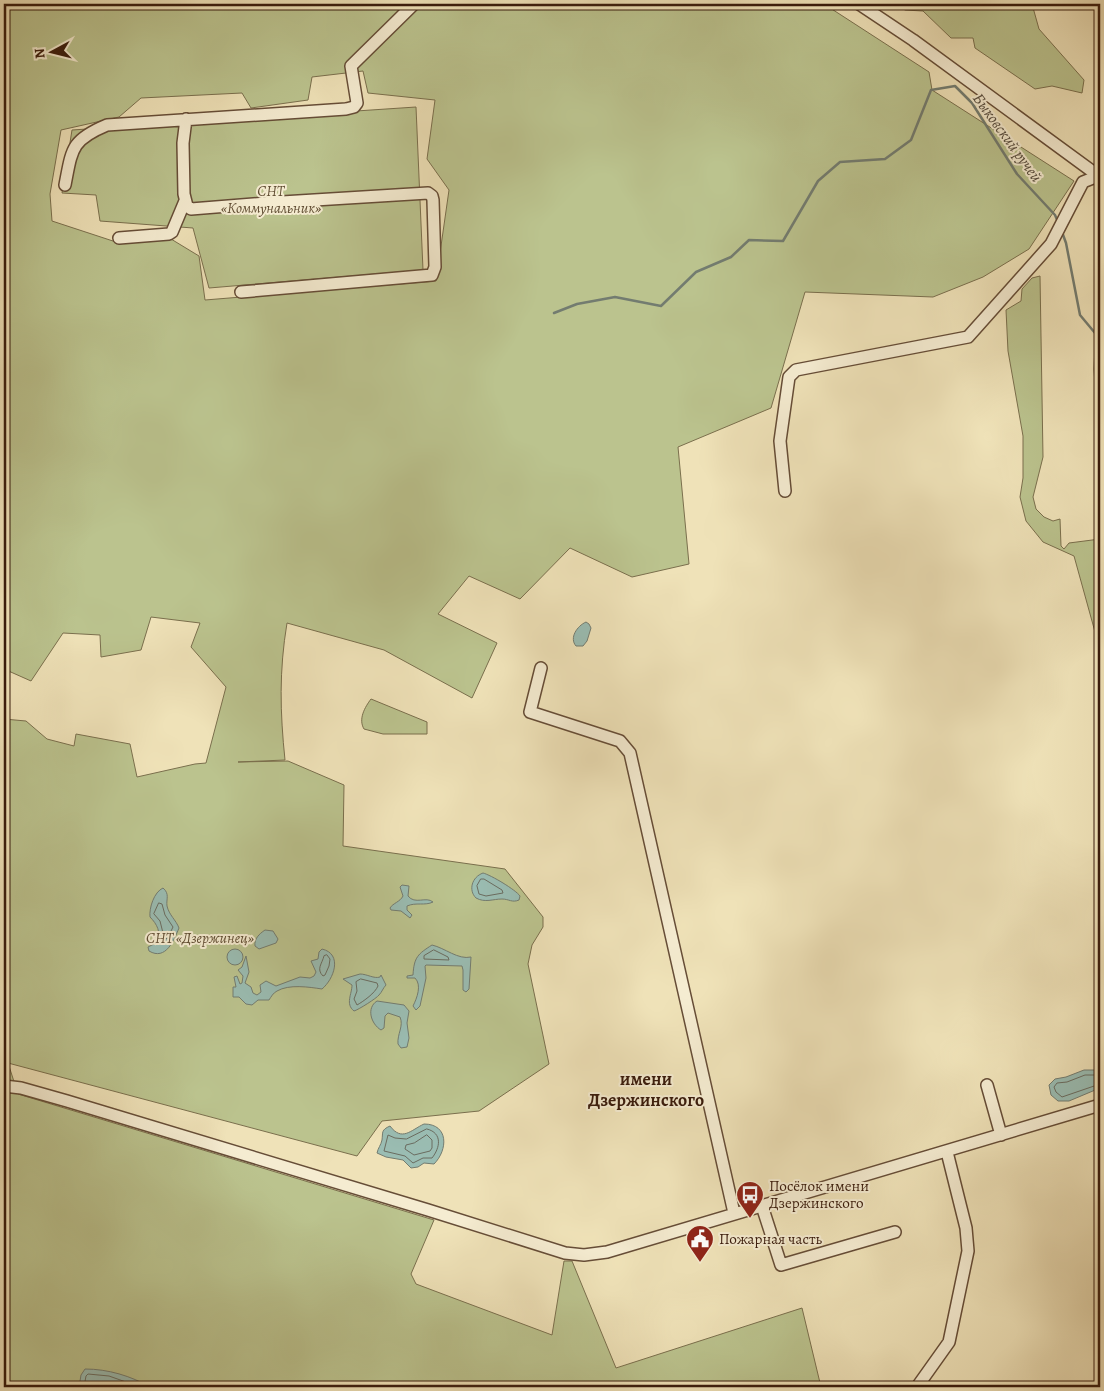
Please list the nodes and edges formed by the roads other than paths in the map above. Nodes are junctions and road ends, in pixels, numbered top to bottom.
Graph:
1 (414, 4) edge
2 (859, 4) edge
3 (186, 119) junction
4 (1099, 176) edge
5 (65, 185) dead end
6 (185, 201) junction
7 (119, 238) dead end
8 (242, 292) dead end
9 (785, 491) dead end
10 (541, 668) dead end
11 (987, 1085) dead end
12 (4, 1086) edge
13 (1100, 1105) edge
14 (1001, 1135) junction
15 (947, 1152) junction
16 (762, 1206) junction
17 (734, 1213) junction
18 (895, 1232) dead end
19 (916, 1387) edge

1 - 3 street
2 - 4 street
3 - 5 street
3 - 6 street
4 - 9 street
6 - 7 street
6 - 8 street
10 - 17 street
11 - 14 street
12 - 17 street
13 - 14 street
14 - 15 street
15 - 16 street
15 - 19 street
16 - 17 street
16 - 18 street

